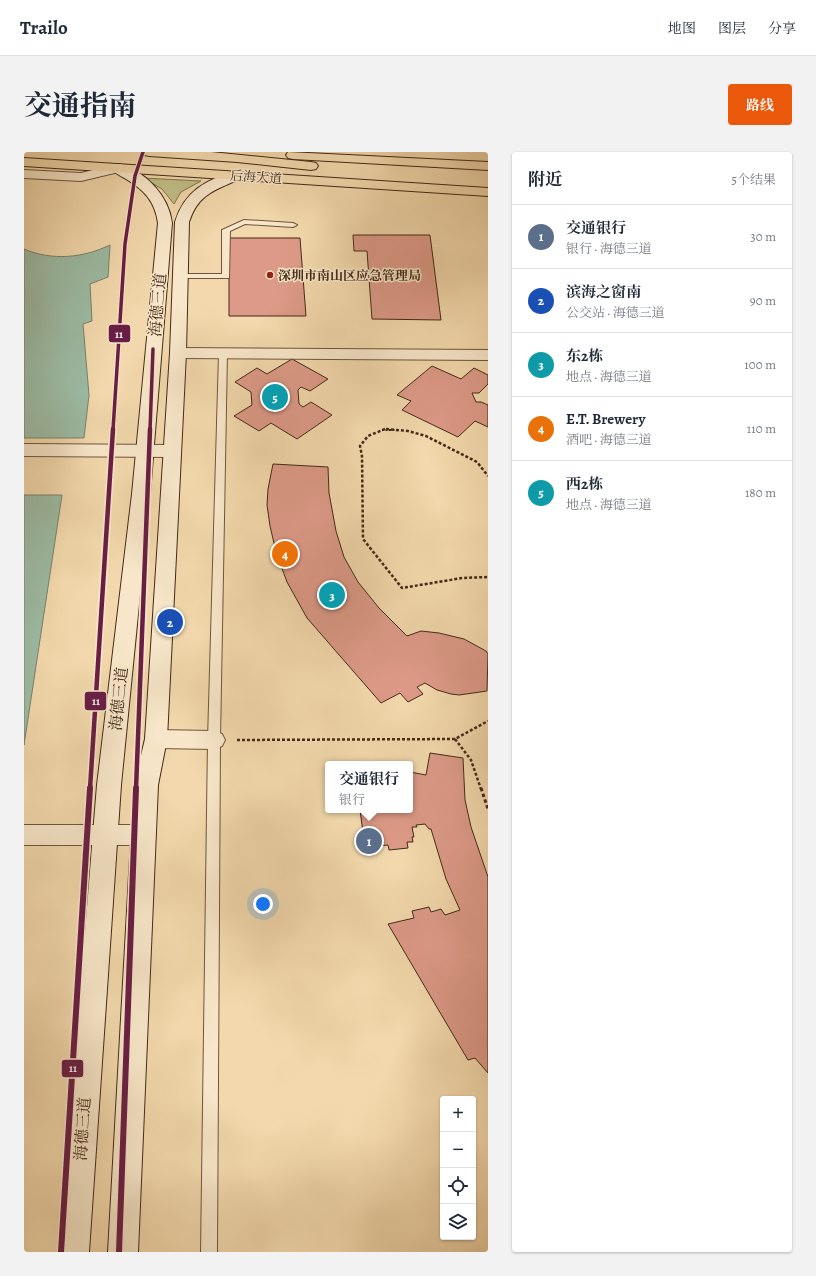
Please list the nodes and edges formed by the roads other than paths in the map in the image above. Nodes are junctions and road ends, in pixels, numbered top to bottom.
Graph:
1 (149, 152) edge
2 (237, 158) junction
3 (24, 162) edge
4 (488, 166) edge
5 (118, 168) junction
6 (24, 174) edge
7 (341, 175) junction
8 (235, 176) junction
9 (488, 179) edge
10 (488, 192) edge
11 (488, 204) edge
12 (293, 225) dead end
13 (181, 276) junction
14 (178, 353) junction
15 (223, 353) junction
16 (488, 355) edge
17 (24, 450) edge
18 (145, 457) junction
19 (172, 457) junction
20 (24, 464) edge
21 (156, 739) junction
22 (214, 740) junction
23 (105, 834) junction
24 (24, 835) edge
25 (143, 835) junction
26 (74, 1252) edge
27 (123, 1252) edge
28 (209, 1252) edge

1 - 2 main road, 后海大道
2 - 4 main road
2 - 7 main road, 后海大道
3 - 5 main road, 后海大道
5 - 6 main road
5 - 8 main road, 后海大道
5 - 18 main road, 海德三道
7 - 8 main road, 后海大道
7 - 9 main road, 后海大道
7 - 10 main road, 后海大道
8 - 11 main road
8 - 13 main road, 海德三道
12 - 13 lane
13 - 14 main road, 海德三道
14 - 15 main road
14 - 19 main road, 海德三道
15 - 16 main road
15 - 22 lane
17 - 18 main road
18 - 19 main road
18 - 20 main road
18 - 23 main road, 海德三道
19 - 21 main road, 海德三道
21 - 22 main road
21 - 25 main road, 海德三道
22 - 28 lane
23 - 24 main road
23 - 25 main road
23 - 26 main road, 海德三道
25 - 27 main road, 海德三道

